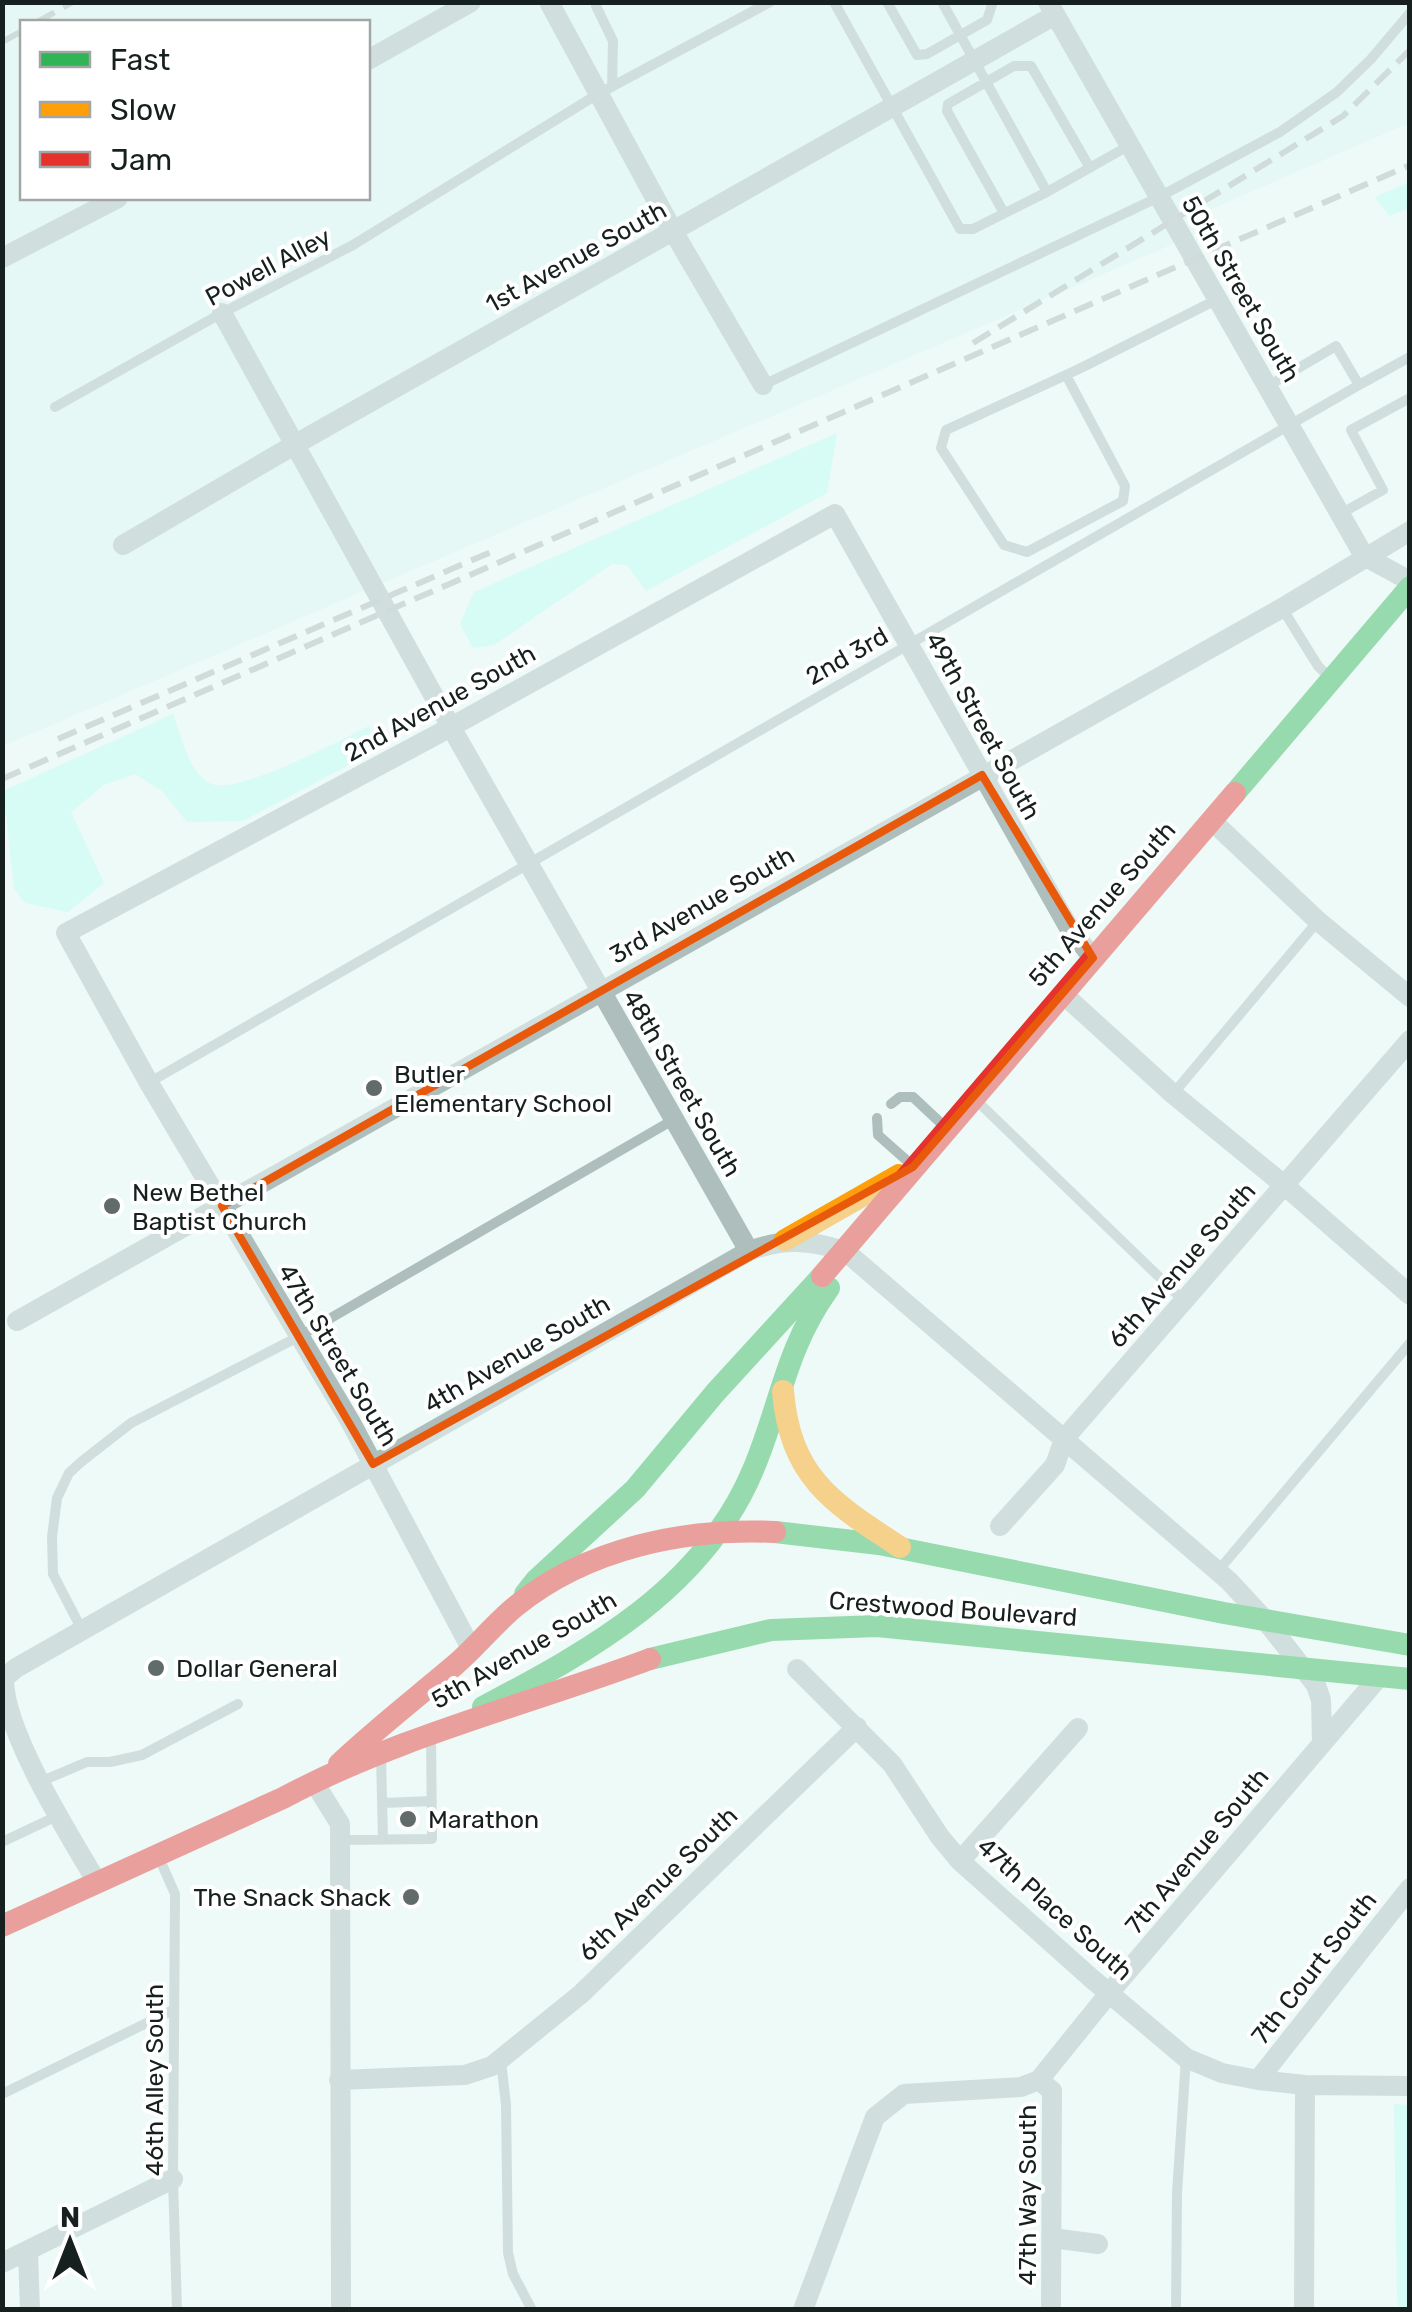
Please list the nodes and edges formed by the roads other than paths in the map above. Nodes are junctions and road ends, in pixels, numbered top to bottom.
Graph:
1 (471, 2) edge
2 (549, 2) edge
3 (770, 2) edge
4 (834, 2) edge
5 (888, 2) edge
6 (942, 2) edge
7 (993, 2) edge
8 (596, 6) dead end
9 (1052, 9) edge
10 (1410, 13) edge
11 (961, 35) junction
12 (370, 59) edge
13 (976, 60) junction
14 (988, 81) junction
15 (605, 90) junction
16 (891, 108) junction
17 (1130, 146) junction
18 (1090, 168) junction
19 (1047, 192) junction
20 (1159, 196) junction
21 (114, 200) edge
22 (1004, 213) junction
23 (674, 232) junction
24 (2, 258) edge
25 (1218, 298) junction
26 (222, 312) junction
27 (1410, 357) edge
28 (1066, 375) junction
29 (763, 386) joint
30 (1268, 386) junction
31 (1359, 386) junction
32 (1410, 398) edge
33 (55, 407) dead end
34 (1291, 426) junction
35 (294, 445) junction
36 (835, 514) joint
37 (1340, 514) junction
38 (1410, 531) edge
39 (123, 545) dead end
40 (1364, 556) junction
41 (1410, 584) edge
42 (1282, 608) junction
43 (908, 644) junction
44 (1332, 680) junction
45 (451, 727) junction
46 (982, 775) junction
47 (1210, 820) junction
48 (528, 864) junction
49 (1318, 922) junction
50 (66, 932) joint
51 (1093, 958) junction
52 (601, 991) junction
53 (1062, 994) junction
54 (1410, 997) edge
55 (1410, 1040) edge
56 (149, 1083) junction
57 (1173, 1094) junction
58 (973, 1097) junction
59 (891, 1104) dead end
60 (877, 1118) dead end
61 (674, 1120) junction
62 (946, 1128) junction
63 (913, 1167) junction
64 (1284, 1185) junction
65 (222, 1206) junction
66 (785, 1240) junction
67 (749, 1251) junction
68 (841, 1254) junction
69 (1410, 1294) edge
70 (1184, 1302) junction
71 (18, 1321) dead end
72 (298, 1336) junction
73 (1410, 1344) edge
74 (786, 1366) junction
75 (1064, 1439) junction
76 (373, 1464) junction
77 (1000, 1526) dead end
78 (720, 1532) junction
79 (906, 1550) junction
80 (1218, 1571) junction
81 (519, 1604) junction
82 (1266, 1620) junction
83 (82, 1630) junction
84 (1410, 1645) edge
85 (472, 1650) junction
86 (797, 1668) dead end
87 (1301, 1668) junction
88 (1379, 1676) junction
89 (1410, 1680) edge
90 (238, 1704) dead end
91 (857, 1727) junction
92 (1078, 1728) dead end
93 (438, 1731) junction
94 (1322, 1743) junction
95 (381, 1754) junction
96 (321, 1778) junction
97 (42, 1781) junction
98 (432, 1802) junction
99 (383, 1803) junction
100 (57, 1816) junction
101 (340, 1840) junction
102 (383, 1840) junction
103 (2, 1842) edge
104 (157, 1855) junction
105 (960, 1861) junction
106 (98, 1882) junction
107 (1410, 1888) edge
108 (2, 1926) edge
109 (1110, 1992) junction
110 (173, 2010) junction
111 (1186, 2058) junction
112 (500, 2060) junction
113 (339, 2080) junction
114 (1039, 2080) junction
115 (1258, 2080) junction
116 (1304, 2085) junction
117 (1410, 2086) edge
118 (2, 2094) edge
119 (174, 2179) junction
120 (1052, 2238) junction
121 (1098, 2244) dead end
122 (28, 2252) junction
123 (2, 2263) edge
124 (30, 2310) edge
125 (177, 2310) edge
126 (341, 2310) edge
127 (532, 2310) edge
128 (803, 2310) edge
129 (1051, 2310) edge
130 (1176, 2310) edge
131 (1304, 2310) edge

1 - 12 street
2 - 15 street
3 - 15 lane, Powell Alley
4 - 16 lane
5 - 11 lane
6 - 11 lane
7 - 11 lane
8 - 15 lane
9 - 13 street, 1st Avenue South
9 - 17 street, 50th Street South
10 - 20 lane
11 - 13 lane
13 - 14 lane
13 - 16 street, 1st Avenue South
14 - 18 lane
14 - 19 lane
14 - 22 lane
15 - 23 street
15 - 26 lane, Powell Alley
16 - 22 lane
16 - 23 street, 1st Avenue South
17 - 18 lane
17 - 20 street, 50th Street South
18 - 19 lane
19 - 22 lane
20 - 25 street, 50th Street South
20 - 29 lane
21 - 24 street
23 - 29 street
23 - 35 street, 1st Avenue South
25 - 28 lane
25 - 30 street, 50th Street South
26 - 33 lane, Powell Alley
26 - 35 street, 48th Street South
27 - 31 lane, 2nd 3rd
28 - 28 lane
30 - 31 lane
30 - 34 street, 50th Street South
31 - 34 lane, 2nd 3rd
32 - 37 lane
34 - 37 street, 50th Street South
34 - 43 lane, 2nd 3rd
35 - 39 street, 1st Avenue South
35 - 45 street, 48th Street South
36 - 43 street, 49th Street South
36 - 45 street, 2nd Avenue South
37 - 40 street, 50th Street South
38 - 40 street, 3rd Avenue South
40 - 41 street
40 - 42 street, 3rd Avenue South
41 - 44 main road, 5th Avenue South
42 - 44 lane
42 - 46 street, 3rd Avenue South
43 - 46 street, 49th Street South
43 - 48 lane, 2nd 3rd
44 - 47 main road, 5th Avenue South
45 - 48 street, 48th Street South
45 - 50 street, 2nd Avenue South
46 - 51 street, 49th Street South
46 - 52 street, 3rd Avenue South
47 - 49 street
47 - 51 main road, 5th Avenue South
48 - 52 street, 48th Street South
48 - 56 lane, 2nd 3rd
49 - 54 street
49 - 57 lane
50 - 56 street, 47th Street South
51 - 53 main road, 5th Avenue South
52 - 61 street, 48th Street South
52 - 65 street, 3rd Avenue South
53 - 57 street
53 - 58 main road, 5th Avenue South
55 - 64 street, 6th Avenue South
56 - 65 street, 47th Street South
57 - 64 street
58 - 62 main road, 5th Avenue South
58 - 70 lane
59 - 62 lane
60 - 63 lane
61 - 67 street, 48th Street South
61 - 72 lane
62 - 63 main road, 5th Avenue South
63 - 66 main road
63 - 68 main road, 5th Avenue South
64 - 69 street
64 - 70 street, 6th Avenue South
65 - 71 street, 3rd Avenue South
65 - 72 street, 47th Street South
66 - 67 street
66 - 68 street
67 - 76 street, 4th Avenue South
68 - 74 main road, 5th Avenue South
68 - 75 street
68 - 81 main road, 5th Avenue South
70 - 75 street, 6th Avenue South
72 - 76 street, 47th Street South
72 - 83 lane
73 - 80 lane
74 - 78 main road, 5th Avenue South
74 - 79 main road
75 - 77 street, 6th Avenue South
75 - 80 street
76 - 83 street, 4th Avenue South
76 - 85 street, 47th Street South
78 - 79 main road, Crestwood Boulevard
78 - 81 main road, Crestwood Boulevard
78 - 93 main road, 5th Avenue South
79 - 82 main road, Crestwood Boulevard
80 - 82 street
81 - 85 main road, 5th Avenue South
82 - 84 main road, Crestwood Boulevard
82 - 87 street
83 - 97 street, 4th Avenue South
85 - 96 main road, 5th Avenue South
86 - 91 street, 47th Place South
87 - 88 main road, Crestwood Boulevard
87 - 93 main road, Crestwood Boulevard
87 - 94 street
88 - 89 main road, Crestwood Boulevard
88 - 94 street, 7th Avenue South
90 - 97 lane
91 - 105 street, 47th Place South
91 - 112 street, 6th Avenue South
92 - 105 street
93 - 95 main road, 5th Avenue South
93 - 98 lane
94 - 109 street, 7th Avenue South
95 - 96 main road, 5th Avenue South
95 - 99 lane
96 - 101 street
96 - 104 main road, 5th Avenue South
97 - 100 street
98 - 99 lane
98 - 102 lane
99 - 102 lane
100 - 103 lane
100 - 106 street
101 - 102 lane
101 - 113 street
104 - 106 main road, 5th Avenue South
104 - 110 lane, 46th Alley South
105 - 109 street, 47th Place South
106 - 108 main road, 5th Avenue South
107 - 115 street, 7th Court South
109 - 111 street, 47th Place South
109 - 114 street, 47th Way South
110 - 118 lane
110 - 119 lane, 46th Alley South
111 - 115 street, 47th Place South
111 - 130 lane
112 - 113 street
112 - 127 lane
113 - 126 street
114 - 120 street, 47th Way South
114 - 128 street
115 - 116 street, 47th Place South
116 - 117 street, 47th Place South
116 - 131 street
119 - 122 street
119 - 125 lane, 46th Alley South
120 - 121 street
120 - 129 street, 47th Way South
122 - 123 street
122 - 124 street

